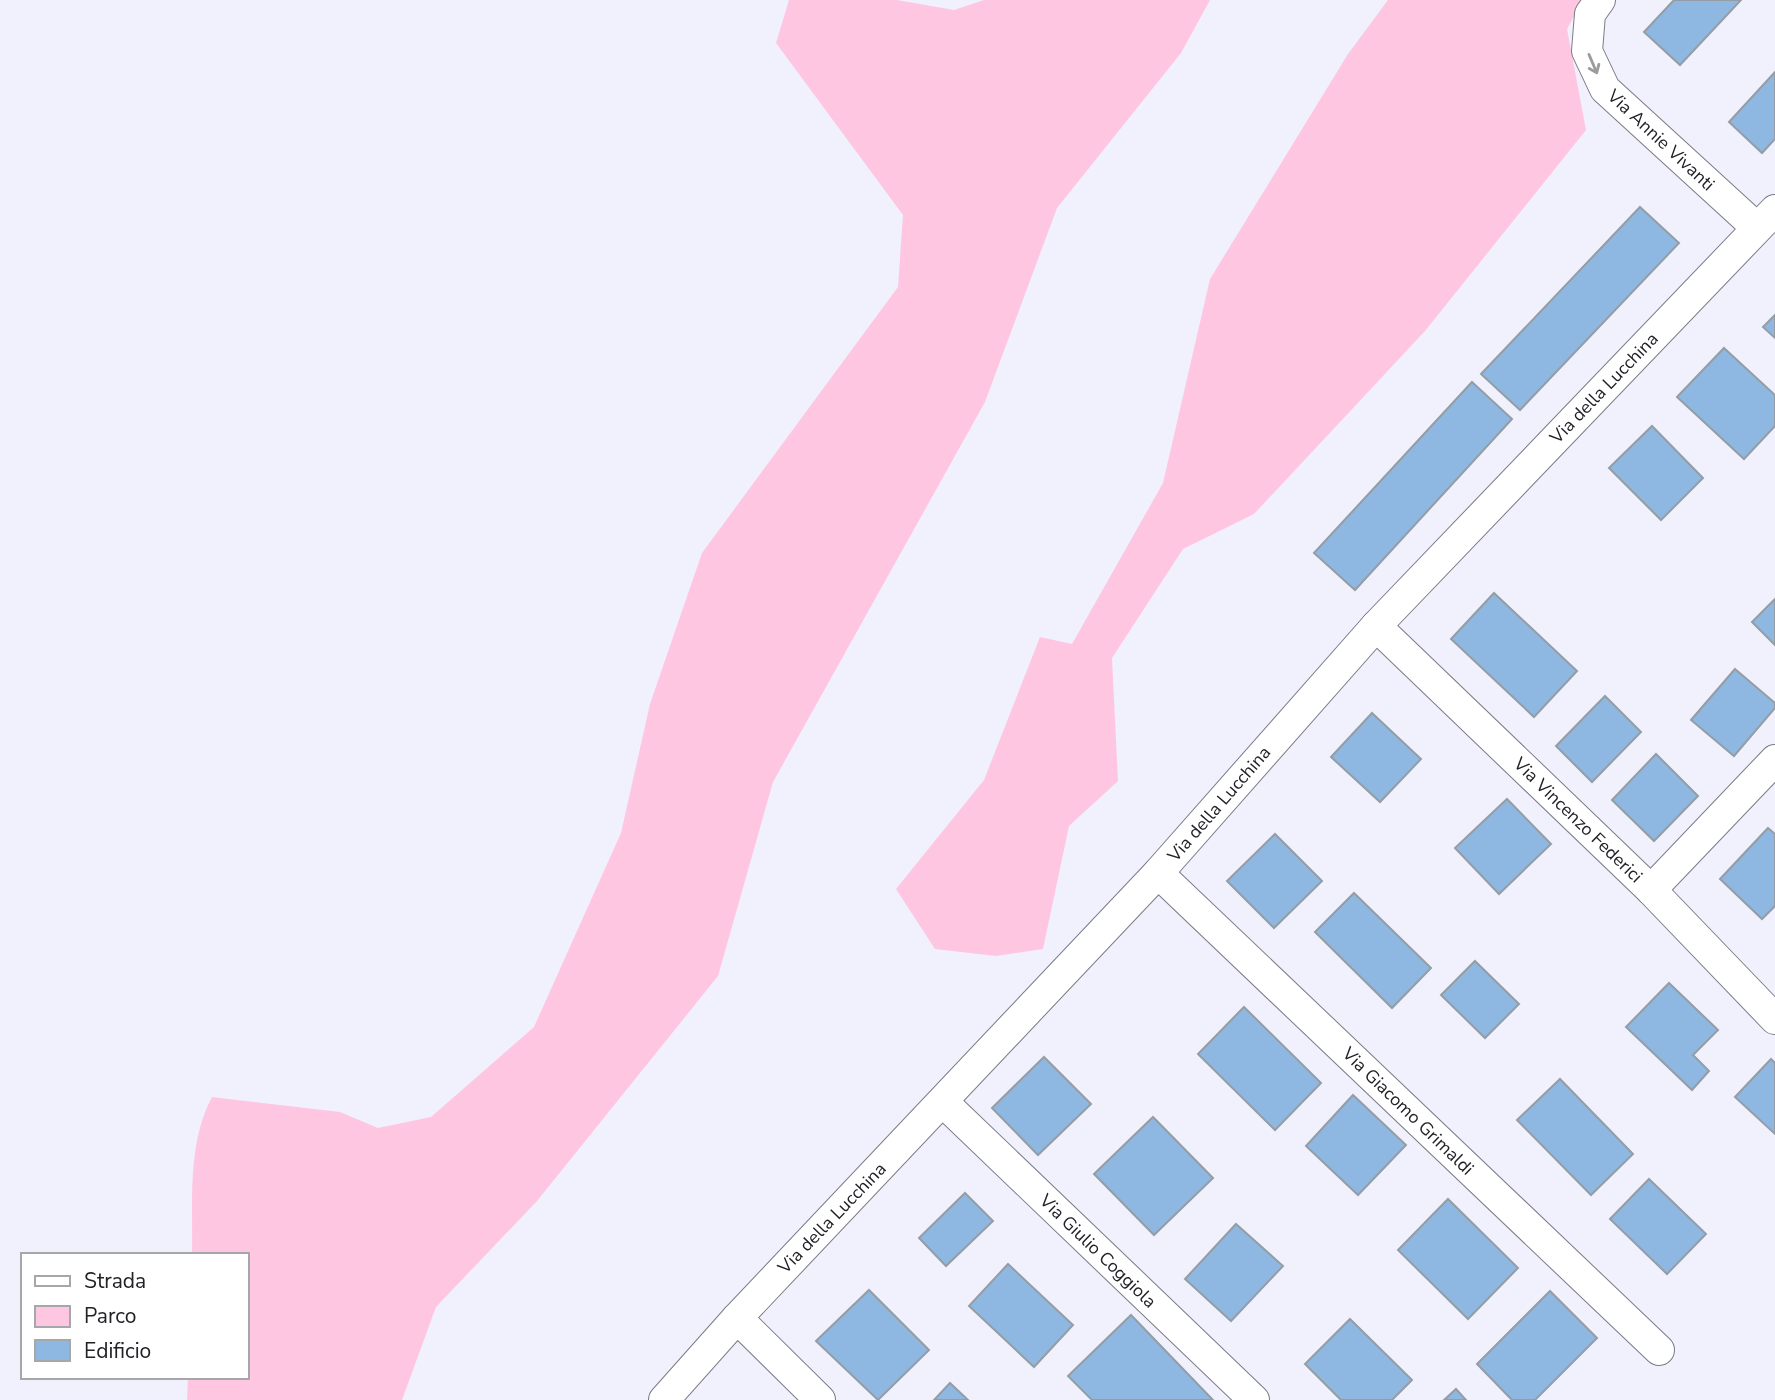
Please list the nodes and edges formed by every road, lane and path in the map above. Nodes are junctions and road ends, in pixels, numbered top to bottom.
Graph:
1 (1600, 0) edge
2 (1766, 219) edge
3 (1376, 626) junction
4 (1775, 760) edge
5 (1158, 873) junction
6 (1651, 890) junction
7 (1775, 1019) edge
8 (943, 1102) junction
9 (737, 1318) junction
10 (1659, 1350) dead end
11 (664, 1400) edge
12 (820, 1400) edge
13 (1254, 1400) edge

1 -> 2 street, Via Annie Vivanti
2 - 3 street, Via della Lucchina
3 - 5 street, Via della Lucchina
3 - 6 street, Via Vincenzo Federici
4 - 6 street
5 - 8 street, Via della Lucchina
5 - 10 street, Via Giacomo Grimaldi
6 - 7 street, Via Vincenzo Federici
8 - 9 street, Via della Lucchina
8 - 13 street, Via Giulio Coggiola
9 - 11 street, Via della Lucchina
9 - 12 street

